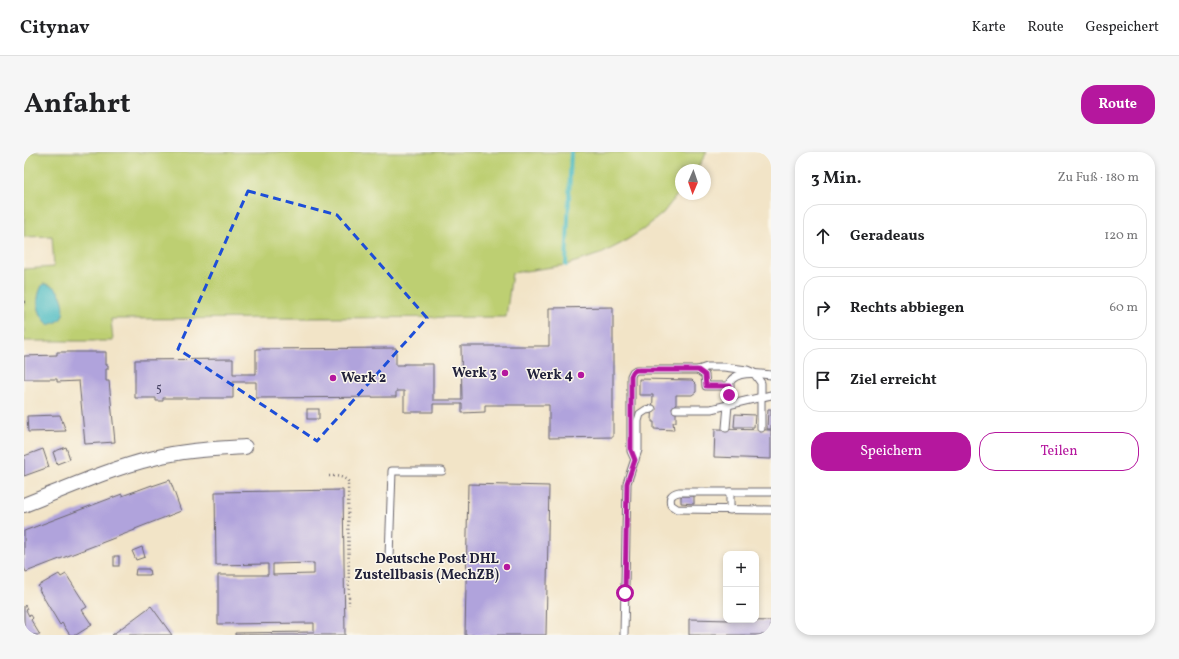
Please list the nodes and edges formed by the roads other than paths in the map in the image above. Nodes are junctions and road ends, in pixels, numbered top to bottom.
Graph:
1 (698, 370) junction
2 (754, 374) junction
3 (771, 375) edge
4 (730, 386) junction
5 (771, 395) edge
6 (762, 397) junction
7 (728, 405) junction
8 (652, 409) dead end
9 (676, 409) dead end
10 (726, 428) dead end
11 (761, 428) dead end
12 (245, 447) dead end
13 (635, 460) junction
14 (442, 471) dead end
15 (730, 492) junction
16 (771, 492) edge
17 (24, 505) edge
18 (730, 510) junction
19 (771, 510) edge
20 (389, 557) dead end
21 (624, 635) edge

1 - 2 lane
1 - 4 lane
1 - 13 lane
2 - 3 lane
2 - 4 lane
2 - 6 lane
4 - 7 lane
5 - 6 lane
6 - 7 lane
6 - 11 lane
7 - 9 lane
7 - 10 lane
8 - 13 lane
12 - 17 street
13 - 21 lane
14 - 20 lane
15 - 16 lane
15 - 18 lane
15 - 18 lane
18 - 19 lane

